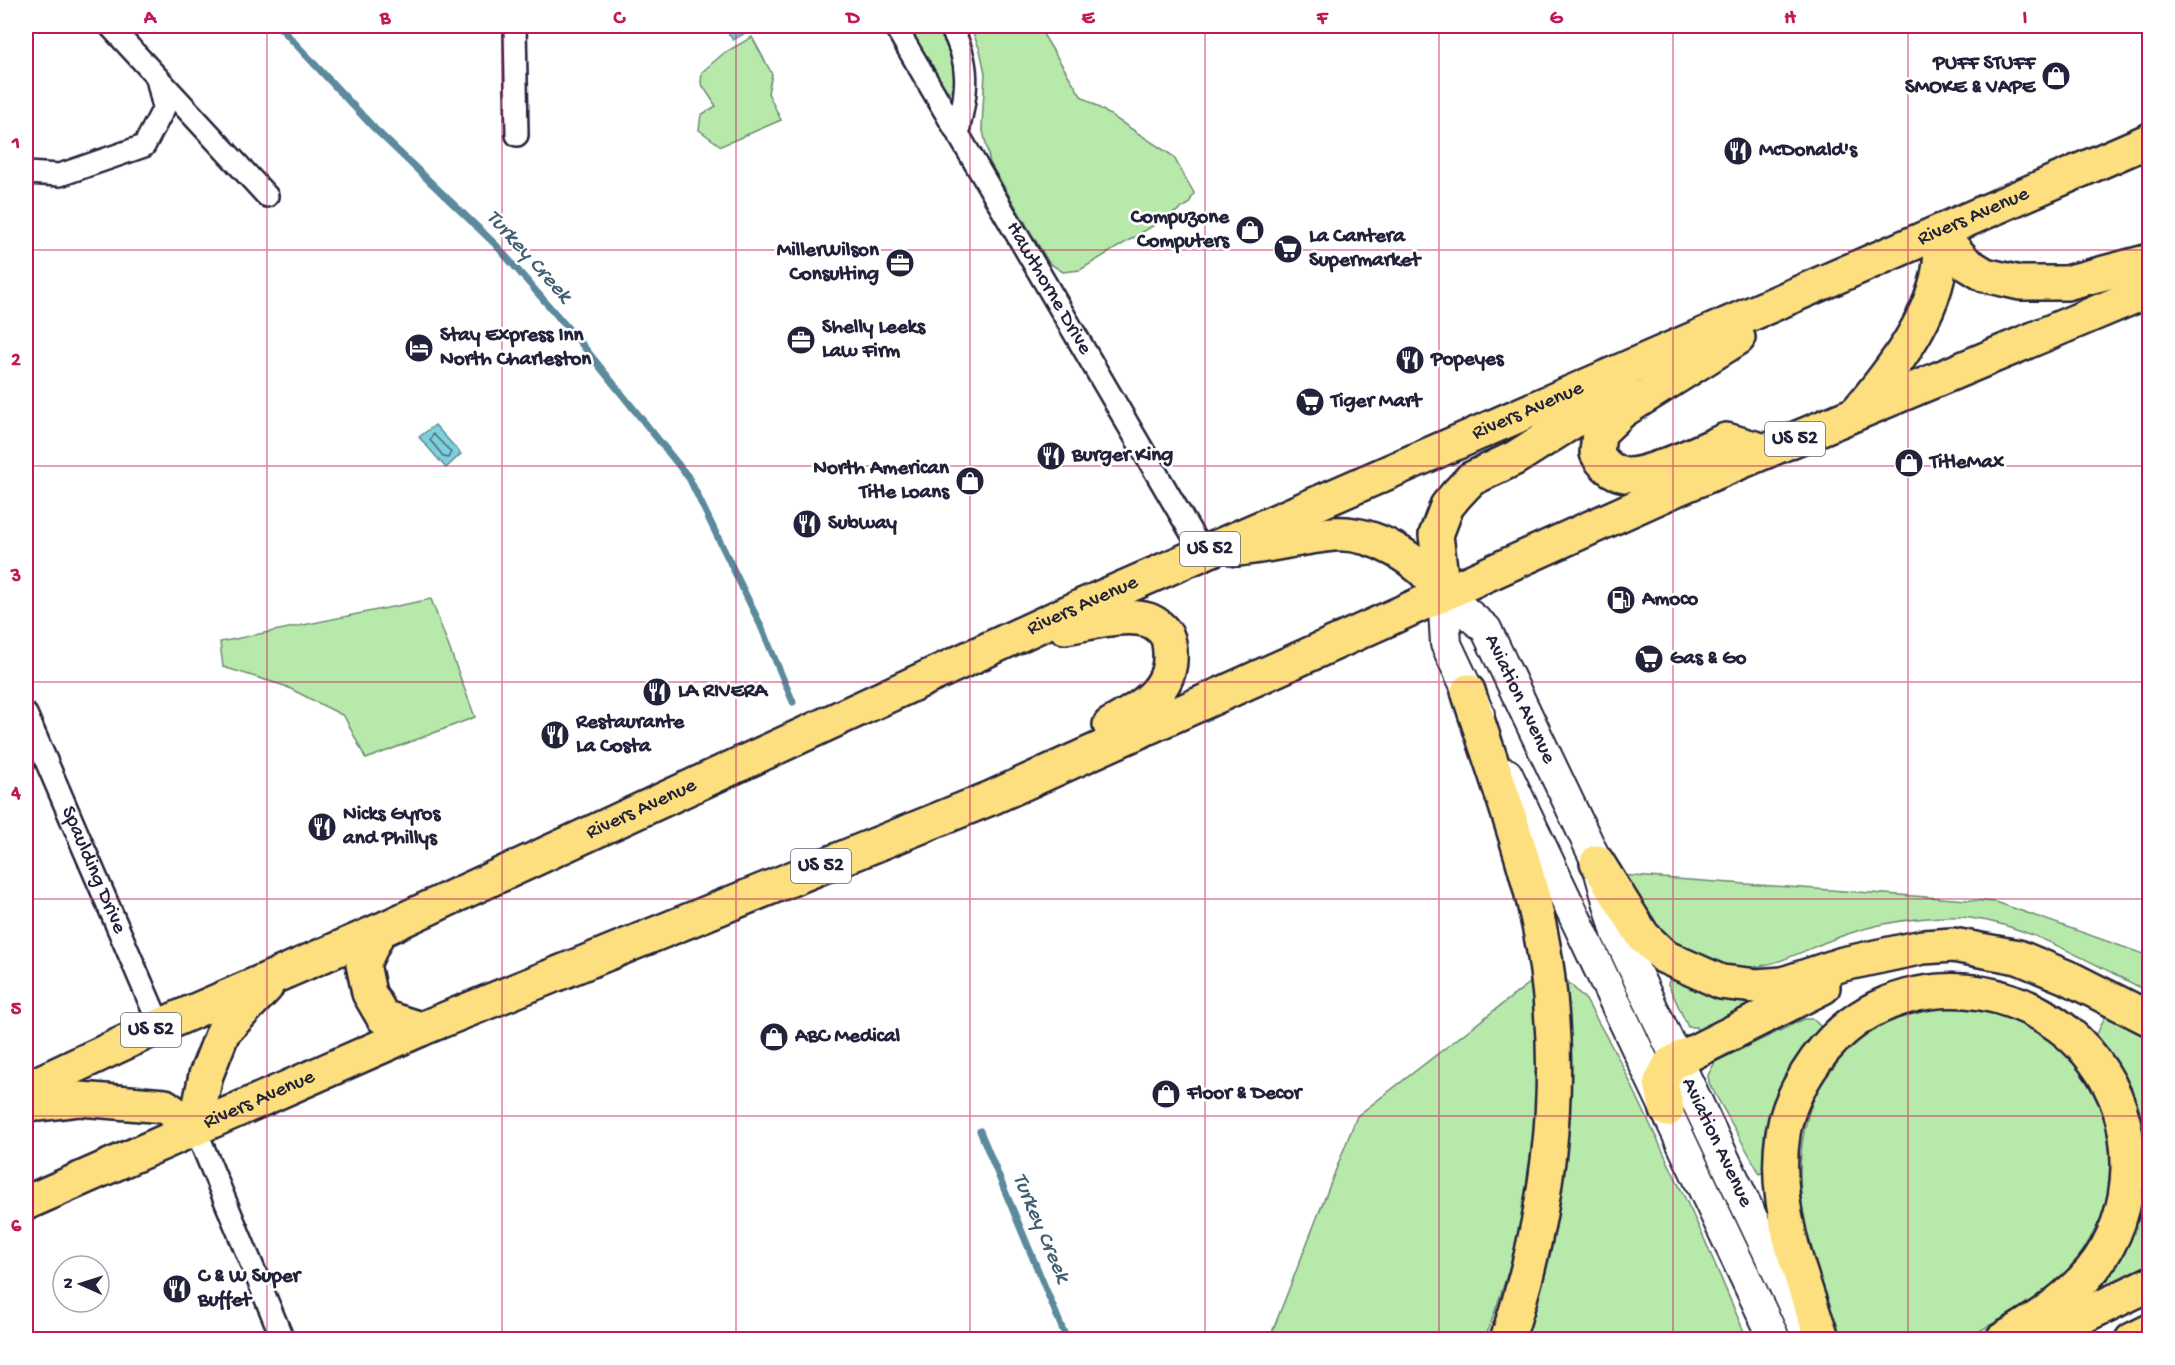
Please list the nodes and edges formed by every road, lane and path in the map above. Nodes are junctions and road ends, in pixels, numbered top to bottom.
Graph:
1 (110, 26) edge
2 (515, 26) edge
3 (895, 26) edge
4 (950, 26) edge
5 (156, 74) junction
6 (958, 132) junction
7 (517, 135) dead end
8 (2150, 140) edge
9 (26, 173) edge
10 (267, 196) dead end
11 (1939, 233) junction
12 (2150, 261) edge
13 (1828, 282) junction
14 (2150, 290) edge
15 (1722, 327) junction
16 (1856, 413) junction
17 (1765, 451) junction
18 (1203, 553) junction
19 (1443, 593) junction
20 (1023, 633) junction
21 (1468, 691) junction
22 (26, 714) edge
23 (991, 798) junction
24 (1597, 862) junction
25 (379, 931) junction
26 (1881, 958) junction
27 (278, 975) junction
28 (2150, 1019) edge
29 (160, 1026) junction
30 (421, 1029) junction
31 (1677, 1059) junction
32 (26, 1089) edge
33 (26, 1096) edge
34 (1667, 1110) junction
35 (195, 1128) junction
36 (26, 1203) edge
37 (2150, 1284) edge
38 (2150, 1331) edge
39 (1816, 1338) edge
40 (283, 1340) edge
41 (1507, 1340) edge
42 (1775, 1340) edge
43 (2002, 1340) edge
44 (2033, 1340) edge
45 (2132, 1340) edge

1 - 5 street
2 - 7 street
3 - 6 street, Hawthorne Drive
4 - 6 street
5 - 9 street
5 - 10 street
6 - 18 street, Hawthorne Drive
8 - 11 main road, Rivers Avenue / US 52
11 - 12 main road
11 - 13 main road, Rivers Avenue / US 52
11 - 16 main road
13 - 15 main road, Rivers Avenue / US 52
13 - 17 main road
14 - 16 main road, Rivers Avenue / US 52
15 - 18 main road, Rivers Avenue / US 52
15 - 19 main road
16 - 17 main road, Rivers Avenue / US 52
17 - 19 main road, Rivers Avenue / US 52
18 - 19 main road
18 - 20 main road, Rivers Avenue / US 52
19 - 21 street, Aviation Avenue
19 - 23 main road, Rivers Avenue / US 52
19 - 24 street, Aviation Avenue
20 - 23 main road
20 - 25 main road, Rivers Avenue / US 52
21 - 34 street, Aviation Avenue
21 - 41 main road
22 - 29 street, Spaulding Drive
23 - 30 main road, Rivers Avenue / US 52
24 - 26 main road
24 - 31 street, Aviation Avenue
25 - 27 main road, Rivers Avenue / US 52
25 - 30 main road
26 - 28 main road
26 - 31 main road
27 - 29 main road, Rivers Avenue / US 52
27 - 35 main road
29 - 32 main road, Rivers Avenue / US 52
30 - 35 main road, Rivers Avenue / US 52
31 - 34 main road
31 - 39 street, Aviation Avenue
33 - 35 main road
34 - 42 street, Aviation Avenue
35 - 36 main road, Rivers Avenue / US 52
35 - 40 street
37 - 44 main road
38 - 45 main road
39 - 43 main road

